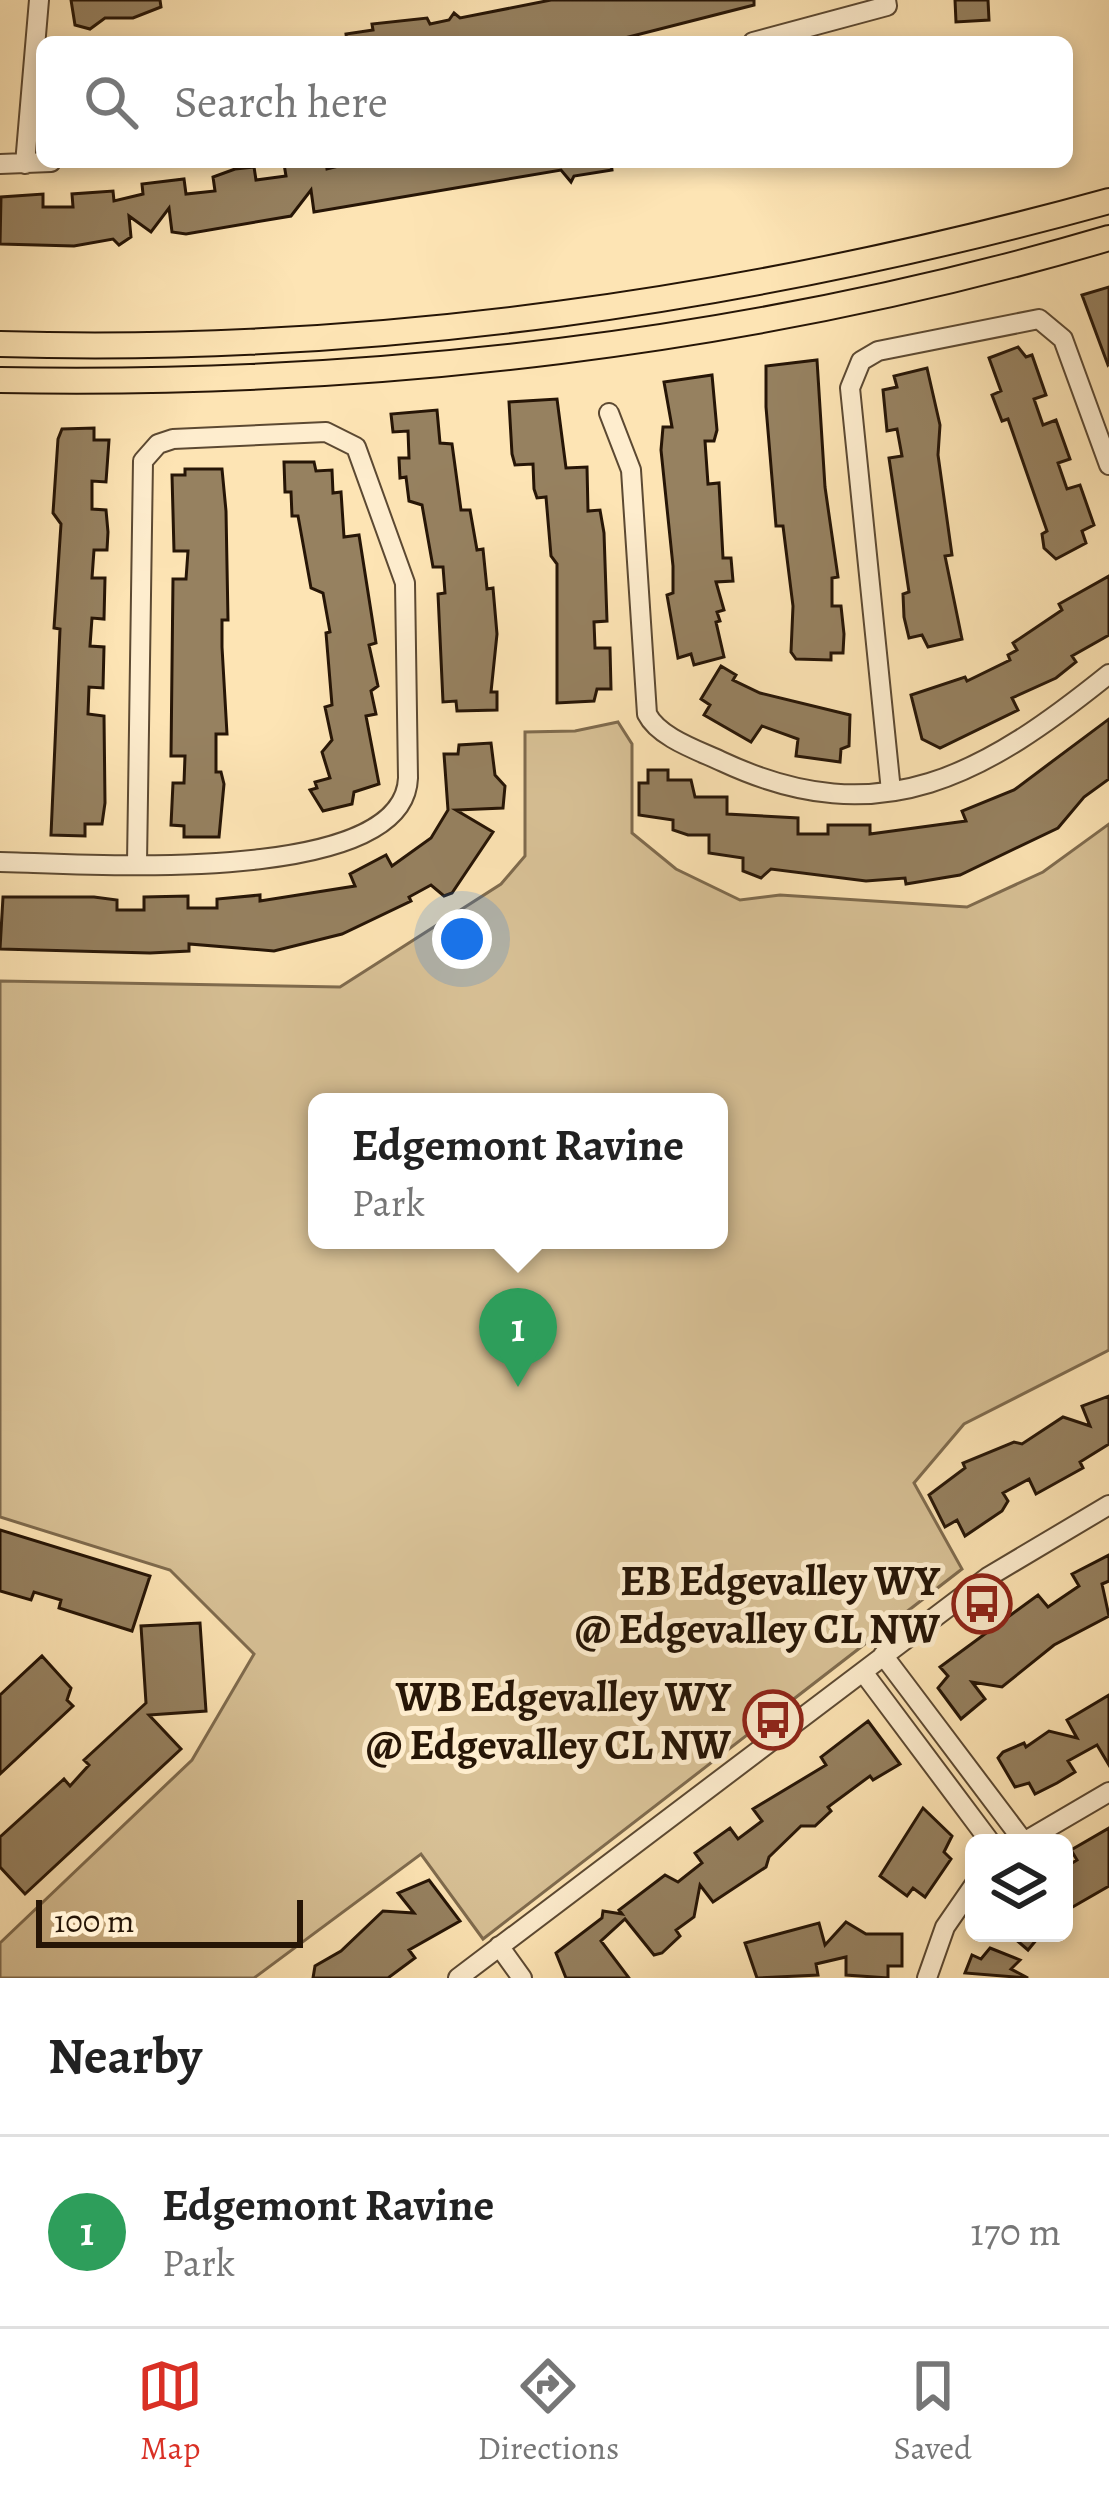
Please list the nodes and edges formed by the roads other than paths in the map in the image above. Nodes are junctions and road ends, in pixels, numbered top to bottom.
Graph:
1 (39, 0) edge
2 (886, 0) edge
3 (775, 36) edge
4 (36, 163) edge
5 (0, 164) edge
6 (25, 164) junction
7 (1109, 202) edge
8 (1109, 238) edge
9 (0, 344) edge
10 (0, 380) edge
11 (609, 413) dead end
12 (1109, 466) edge
13 (1109, 674) edge
14 (891, 791) junction
15 (0, 862) edge
16 (137, 863) junction
17 (1109, 1505) edge
18 (883, 1655) junction
19 (862, 1672) junction
20 (1109, 1792) edge
21 (984, 1834) edge
22 (1017, 1834) edge
23 (1037, 1834) edge
24 (965, 1898) edge
25 (499, 1946) junction
26 (458, 1978) edge
27 (522, 1978) edge
28 (927, 1978) edge

1 - 6 street
2 - 3 street
4 - 6 street
5 - 6 street
7 - 9 main road
8 - 10 main road
11 - 14 street
12 - 14 street
13 - 14 street
15 - 16 street
16 - 16 street
17 - 18 street
18 - 19 street
18 - 22 street
19 - 21 street
19 - 25 street
20 - 23 street
24 - 28 street
25 - 26 street
25 - 27 street

